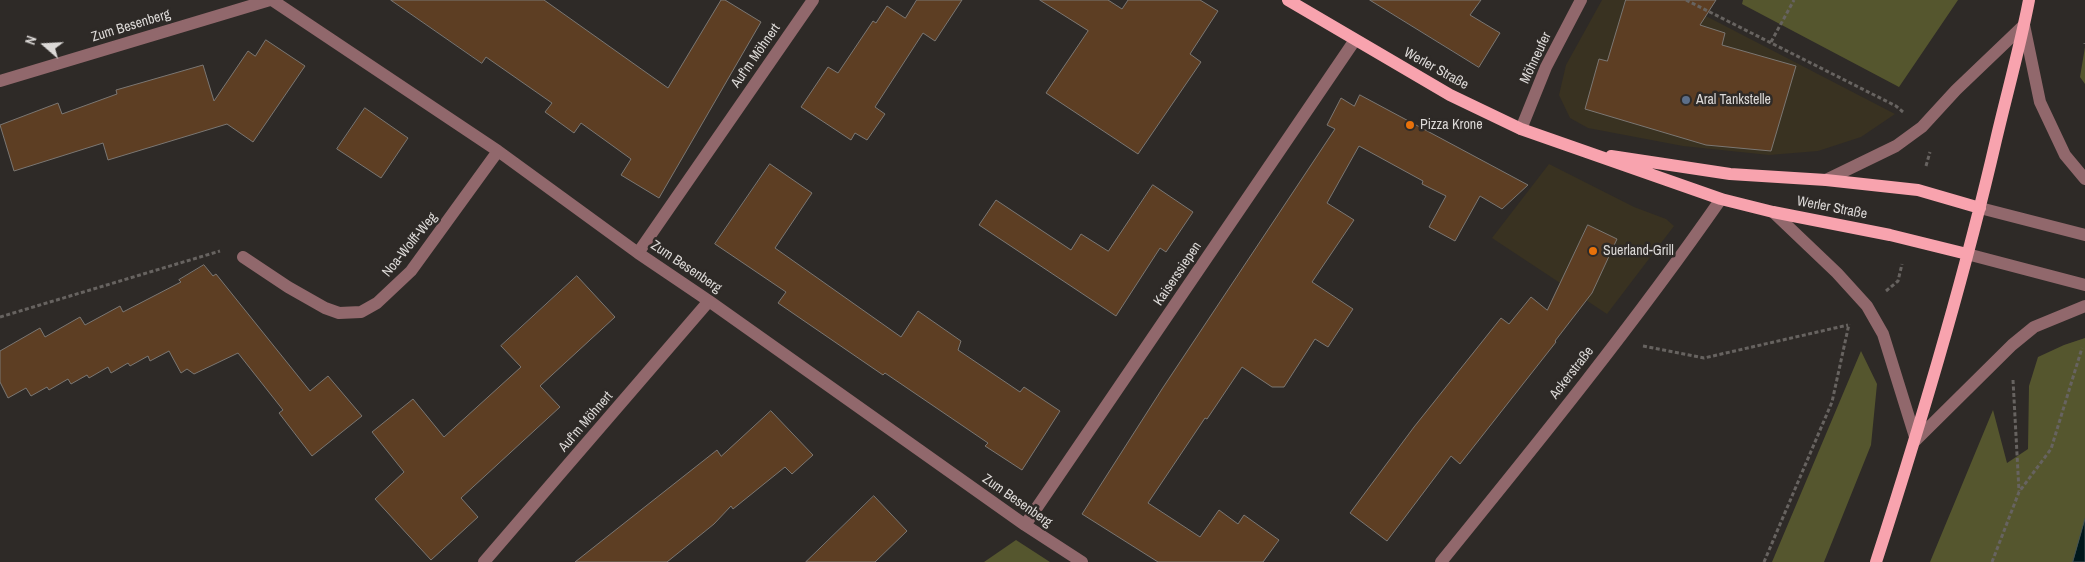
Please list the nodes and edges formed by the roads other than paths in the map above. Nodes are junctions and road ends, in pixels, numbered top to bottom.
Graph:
1 (271, 0) edge
2 (813, 0) edge
3 (1288, 0) edge
4 (1581, 0) edge
5 (2028, 0) edge
6 (2024, 25) junction
7 (1355, 40) junction
8 (0, 81) edge
9 (1521, 129) junction
10 (1577, 150) junction
11 (498, 151) junction
12 (2085, 179) edge
13 (1826, 180) junction
14 (1721, 199) junction
15 (1980, 208) junction
16 (1773, 212) junction
17 (2085, 235) edge
18 (638, 253) junction
19 (1967, 254) junction
20 (243, 257) road end
21 (2083, 284) edge
22 (710, 301) junction
23 (2079, 308) edge
24 (1916, 440) junction
25 (1025, 525) junction
26 (484, 562) edge
27 (1082, 562) edge
28 (1442, 562) edge
29 (1876, 562) edge

1 - 8 street, Zum Besenberg
1 - 11 street, Zum Besenberg
2 - 18 street, Auf'm Möhnert
3 - 7 main road, Werler Straße
4 - 9 street, Möhneufer
5 - 6 main road
6 - 12 street
6 - 13 street
6 - 15 main road
7 - 9 main road, Werler Straße
7 - 25 street, Kaiserssiepen
9 - 10 main road, Werler Straße
10 - 13 main road, Werler Straße
10 - 14 main road, Werler Straße
11 - 18 street, Zum Besenberg
11 - 20 street, Noa-Wolff-Weg
13 - 15 main road, Werler Straße
14 - 16 main road, Werler Straße
14 - 28 street, Ackerstraße
15 - 17 street, Werler Straße
15 - 19 main road
16 - 19 main road, Werler Straße
16 - 24 street
18 - 22 street, Zum Besenberg
19 - 21 street, Werler Straße
19 - 24 main road
22 - 25 street, Zum Besenberg
22 - 26 street, Auf'm Möhnert
23 - 24 street
24 - 29 main road
25 - 27 street, Zum Besenberg

